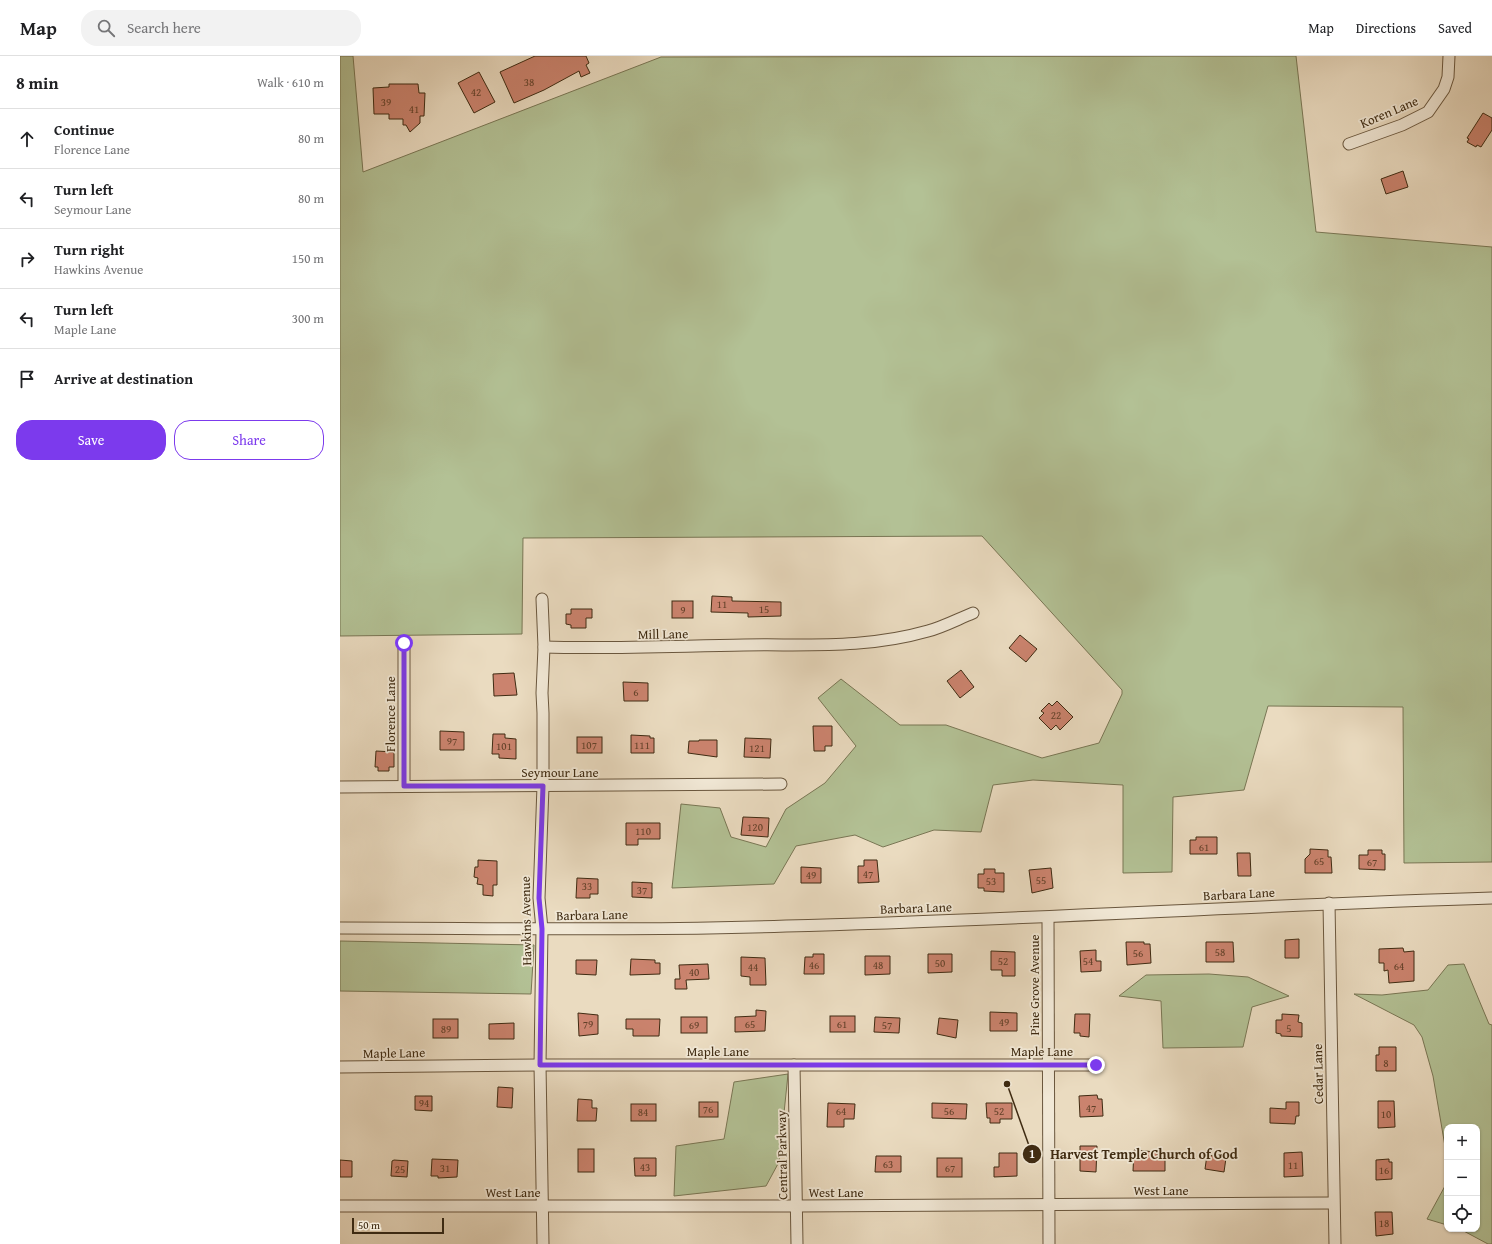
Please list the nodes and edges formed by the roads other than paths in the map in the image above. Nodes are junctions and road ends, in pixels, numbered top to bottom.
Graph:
1 (1449, 56) edge
2 (1349, 144) dead end
3 (542, 599) dead end
4 (973, 612) dead end
5 (404, 643) dead end
6 (544, 647) junction
7 (781, 784) dead end
8 (404, 786) junction
9 (543, 786) junction
10 (340, 787) edge
11 (1492, 898) edge
12 (1329, 903) junction
13 (1048, 918) junction
14 (340, 928) edge
15 (542, 929) junction
16 (540, 1065) junction
17 (794, 1065) junction
18 (1047, 1065) junction
19 (1096, 1065) dead end
20 (340, 1067) edge
21 (1333, 1203) junction
22 (1049, 1204) junction
23 (340, 1206) edge
24 (542, 1206) junction
25 (797, 1206) junction
26 (543, 1244) edge
27 (796, 1244) edge
28 (1049, 1244) edge
29 (1335, 1244) edge

1 - 2 street, Koren Lane
3 - 6 street, Hawkins Avenue
4 - 6 street, Mill Lane
5 - 8 street, Florence Lane
6 - 9 street, Hawkins Avenue
7 - 9 street, Seymour Lane
8 - 9 street, Seymour Lane
8 - 10 street, Seymour Lane
9 - 15 street, Hawkins Avenue
11 - 12 street, Barbara Lane
12 - 13 street, Barbara Lane
12 - 21 street, Cedar Lane
13 - 15 street, Barbara Lane
13 - 18 street, Pine Grove Avenue
14 - 15 street, Barbara Lane
15 - 16 street, Hawkins Avenue
16 - 17 street, Maple Lane
16 - 20 street, Maple Lane
16 - 24 street, Hawkins Avenue
17 - 18 street, Maple Lane
17 - 25 street, Central Parkway
18 - 19 street, Maple Lane
18 - 22 street, Pine Grove Avenue
21 - 22 street, West Lane
21 - 29 street, Cedar Lane
22 - 25 street, West Lane
22 - 28 street, Pine Grove Avenue
23 - 24 street, West Lane
24 - 25 street, West Lane
24 - 26 street, Hawkins Avenue
25 - 27 street, Central Parkway

